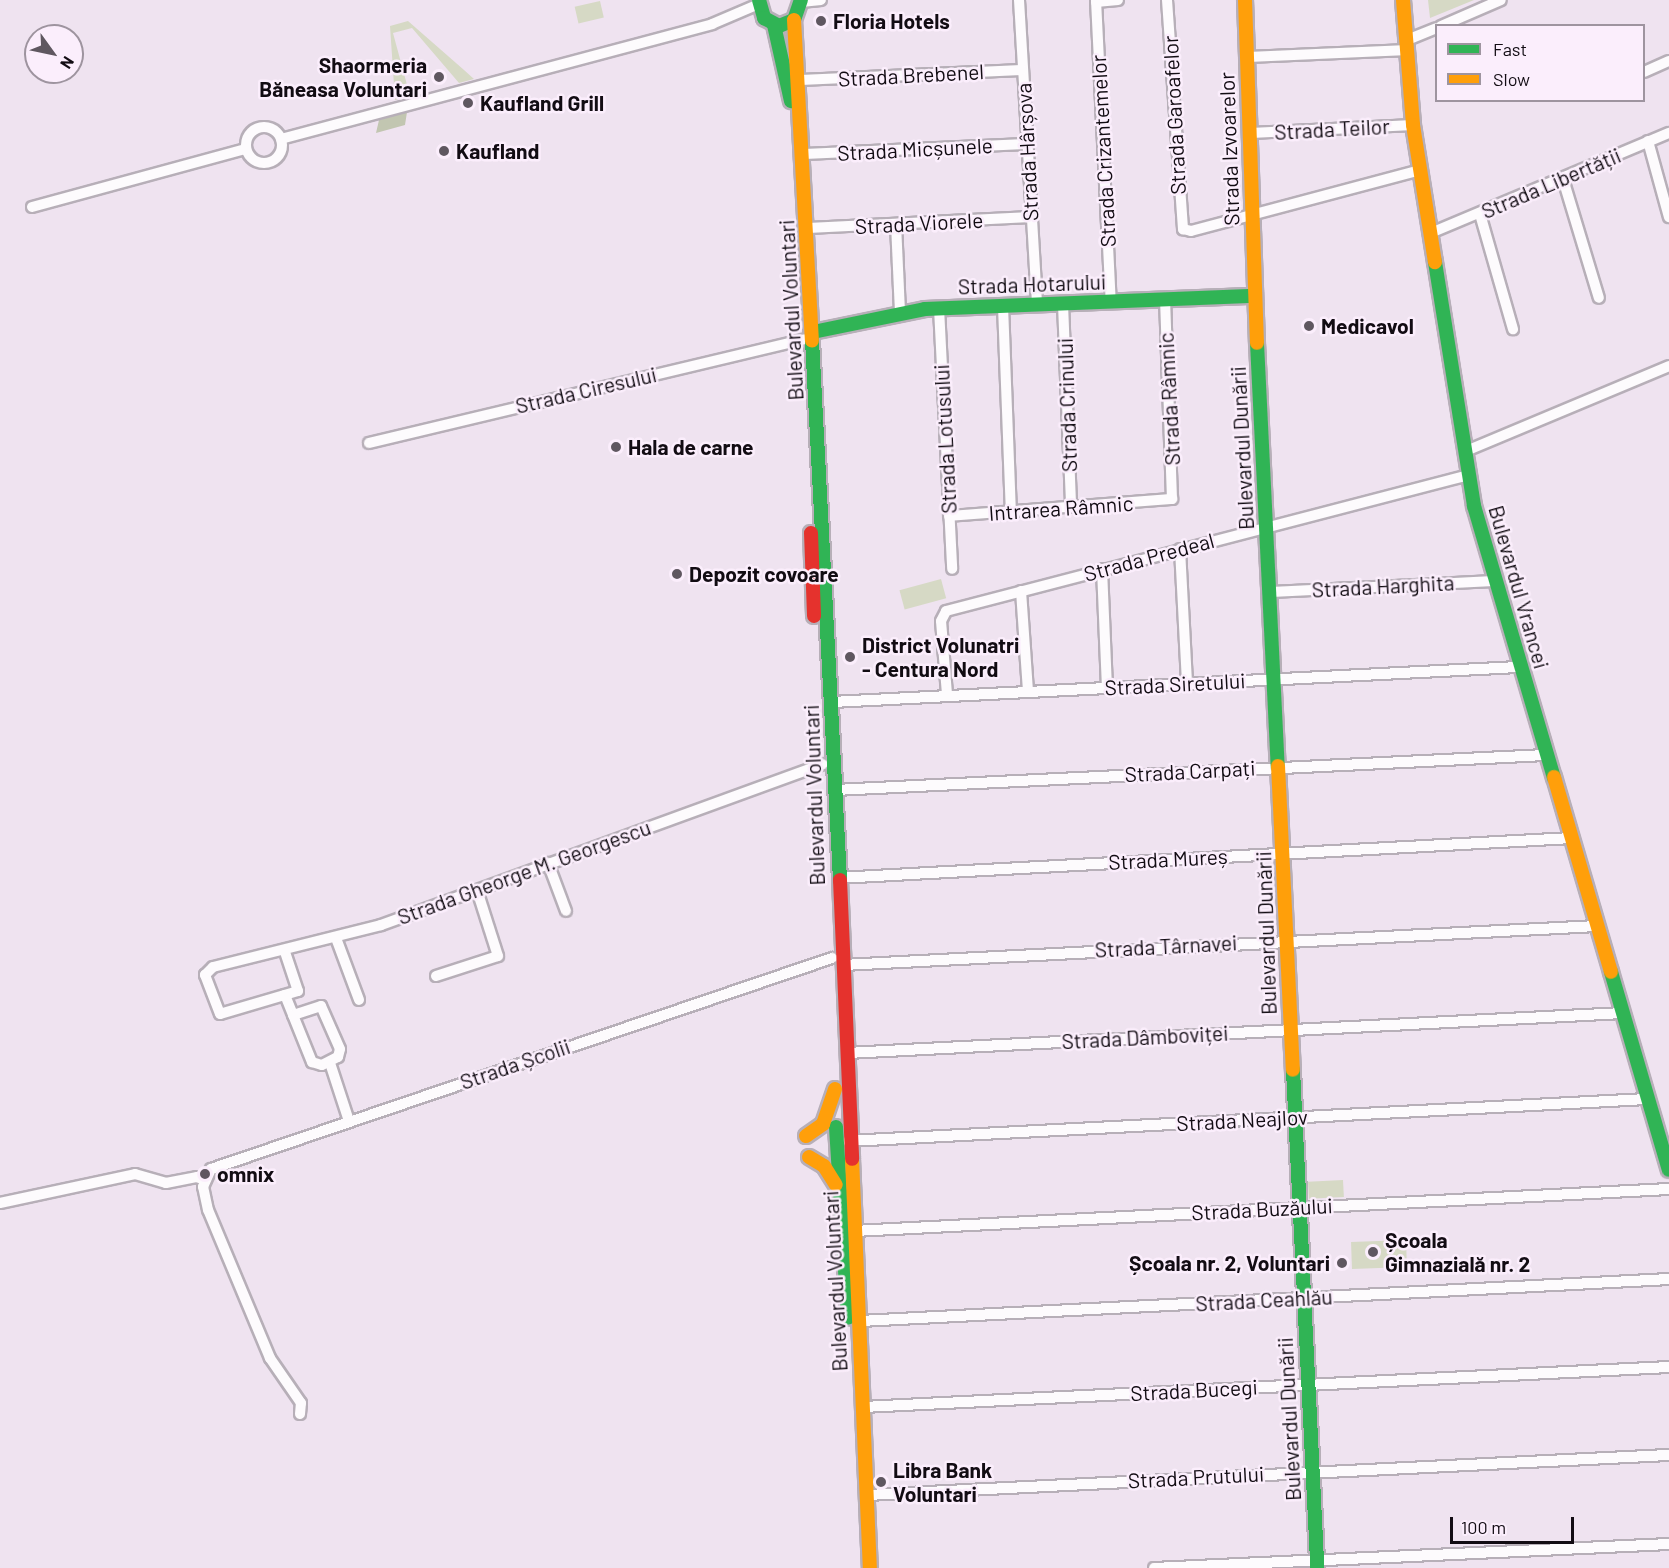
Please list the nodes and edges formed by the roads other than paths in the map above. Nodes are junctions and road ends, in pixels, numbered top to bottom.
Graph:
1 (821, 0) edge
2 (1019, 0) edge
3 (1118, 0) edge
4 (1167, 0) edge
5 (1245, 0) edge
6 (1403, 0) edge
7 (1501, 0) edge
8 (801, 1) edge
9 (1096, 1) edge
10 (759, 2) edge
11 (794, 20) junction
12 (769, 22) junction
13 (712, 24) junction
14 (1447, 24) edge
15 (1435, 29) edge
16 (1407, 45) junction
17 (1248, 57) junction
18 (1669, 61) edge
19 (1022, 70) junction
20 (1645, 72) edge
21 (800, 80) junction
22 (1413, 125) junction
23 (1251, 133) junction
24 (1669, 133) edge
25 (281, 139) junction
26 (1648, 141) junction
27 (1026, 144) junction
28 (246, 148) junction
29 (804, 154) junction
30 (1420, 170) junction
31 (1563, 179) junction
32 (32, 207) dead end
33 (1253, 214) junction
34 (1480, 214) junction
35 (1031, 217) junction
36 (1669, 217) edge
37 (896, 224) junction
38 (808, 228) junction
39 (1433, 232) junction
40 (1255, 296) junction
41 (1599, 298) dead end
42 (1165, 299) junction
43 (1111, 302) junction
44 (1063, 304) junction
45 (1037, 305) junction
46 (1003, 306) junction
47 (939, 308) junction
48 (900, 312) junction
49 (1513, 329) dead end
50 (808, 335) junction
51 (1669, 366) edge
52 (369, 443) dead end
53 (1466, 451) junction
54 (1469, 475) junction
55 (1172, 499) joint
56 (1071, 507) junction
57 (1011, 511) junction
58 (949, 516) junction
59 (1267, 526) junction
60 (1180, 549) junction
61 (952, 569) dead end
62 (1102, 570) junction
63 (1494, 580) junction
64 (1021, 591) junction
65 (1271, 592) junction
66 (1519, 667) junction
67 (1276, 680) junction
68 (1187, 683) junction
69 (1107, 687) junction
70 (1028, 691) junction
71 (947, 694) junction
72 (832, 702) junction
73 (1546, 754) junction
74 (823, 764) junction
75 (1279, 767) junction
76 (835, 790) junction
77 (1571, 838) junction
78 (1283, 852) junction
79 (548, 863) junction
80 (838, 878) junction
81 (477, 890) junction
82 (566, 911) dead end
83 (1597, 926) junction
84 (336, 938) junction
85 (1286, 939) junction
86 (285, 952) junction
87 (837, 962) junction
88 (436, 976) dead end
89 (285, 995) junction
90 (359, 1000) dead end
91 (1624, 1013) junction
92 (293, 1015) junction
93 (1291, 1029) junction
94 (847, 1053) junction
95 (331, 1066) dead end
96 (835, 1089) junction
97 (1648, 1099) junction
98 (1295, 1117) junction
99 (349, 1121) junction
100 (806, 1136) dead end
101 (843, 1142) junction
102 (809, 1157) dead end
103 (1669, 1170) edge
104 (205, 1180) junction
105 (837, 1188) junction
106 (1669, 1189) edge
107 (0, 1203) edge
108 (1300, 1207) junction
109 (854, 1231) junction
110 (1669, 1279) edge
111 (1304, 1298) junction
112 (860, 1321) junction
113 (1669, 1367) edge
114 (1308, 1384) junction
115 (863, 1407) junction
116 (300, 1414) dead end
117 (1669, 1455) edge
118 (1313, 1471) junction
119 (867, 1495) junction
120 (1669, 1544) edge
121 (1317, 1563) edge
122 (860, 1568) edge
123 (870, 1568) edge
124 (1154, 1568) edge

1 - 8 street
2 - 19 street, Strada Hârșova
3 - 9 street
4 - 33 street, Strada Garoafelor
5 - 17 main road, Strada Izvoarelor
6 - 16 main road, Bulevardul Vrancei
7 - 14 street
8 - 11 main road, Bulevardul Voluntari
9 - 43 street, Strada Crizantemelor
10 - 12 main road, Bulevardul Voluntari
10 - 13 street
11 - 12 main road
11 - 21 main road, Bulevardul Voluntari
12 - 13 street
12 - 50 main road, Bulevardul Voluntari
13 - 25 street
15 - 16 street
16 - 17 street
16 - 22 main road, Bulevardul Vrancei
17 - 23 main road, Strada Izvoarelor
18 - 20 street
19 - 21 street, Strada Brebenel
19 - 27 street, Strada Hârșova
21 - 29 main road, Bulevardul Voluntari
22 - 23 street, Strada Teilor
22 - 30 main road, Bulevardul Vrancei
23 - 33 main road, Strada Izvoarelor
24 - 26 street, Strada Libertății
25 - 28 street
25 - 28 street
26 - 31 street, Strada Libertății
26 - 36 street
27 - 29 street, Strada Micșunele
27 - 35 street, Strada Hârșova
28 - 32 street
29 - 38 main road, Bulevardul Voluntari
30 - 33 street
30 - 39 main road, Bulevardul Vrancei
31 - 34 street, Strada Libertății
31 - 41 street
33 - 40 main road, Strada Izvoarelor
34 - 39 street, Strada Libertății
34 - 49 street
35 - 37 street, Strada Viorele
35 - 45 street, Strada Hârșova
37 - 38 street, Strada Viorele
37 - 48 street
38 - 50 main road, Bulevardul Voluntari
39 - 53 main road, Bulevardul Vrancei
40 - 42 main road, Strada Hotarului
40 - 59 main road, Bulevardul Dunării
42 - 43 main road, Strada Hotarului
42 - 55 street, Strada Râmnic
43 - 44 main road, Strada Hotarului
44 - 45 main road, Strada Hotarului
44 - 56 street, Strada Crinului
45 - 46 main road, Strada Hotarului
46 - 47 main road, Strada Hotarului
46 - 57 street
47 - 48 main road, Strada Hotarului
47 - 58 street, Strada Lotusului
48 - 50 main road, Strada Hotarului
50 - 52 street, Strada Ciresului
50 - 72 main road, Bulevardul Voluntari
50 - 74 main road, Bulevardul Voluntari
51 - 53 street
53 - 54 main road, Bulevardul Vrancei
54 - 59 street, Strada Predeal
54 - 63 main road, Bulevardul Vrancei
55 - 56 street, Intrarea Râmnic
56 - 57 street, Intrarea Râmnic
57 - 58 street, Intrarea Râmnic
58 - 61 street, Strada Lotusului
59 - 60 street, Strada Predeal
59 - 65 main road, Bulevardul Dunării
60 - 62 street, Strada Predeal
60 - 68 street
62 - 64 street, Strada Predeal
62 - 69 street
63 - 65 street, Strada Harghita
63 - 66 main road, Bulevardul Vrancei
64 - 70 street
64 - 71 street, Strada Predeal
65 - 67 main road, Bulevardul Dunării
66 - 67 street, Strada Siretului
66 - 73 main road, Bulevardul Vrancei
67 - 68 street, Strada Siretului
67 - 75 main road, Bulevardul Dunării
68 - 69 street, Strada Siretului
69 - 70 street, Strada Siretului
70 - 71 street, Strada Siretului
71 - 72 street, Strada Siretului
72 - 76 main road, Bulevardul Voluntari
73 - 75 street, Strada Carpați
73 - 77 main road, Bulevardul Vrancei
74 - 79 street, Strada Gheorge M. Georgescu
74 - 87 main road, Bulevardul Voluntari
75 - 76 street, Strada Carpați
75 - 78 main road, Bulevardul Dunării
76 - 80 main road, Bulevardul Voluntari
77 - 78 street, Strada Mureș
77 - 83 main road, Bulevardul Vrancei
78 - 80 street, Strada Mureș
78 - 85 main road, Bulevardul Dunării
79 - 81 street, Strada Gheorge M. Georgescu
79 - 82 street
80 - 87 main road, Bulevardul Voluntari
81 - 84 street, Strada Gheorge M. Georgescu
81 - 88 street
83 - 85 street, Strada Târnavei
83 - 91 main road, Bulevardul Vrancei
84 - 86 street, Strada Gheorge M. Georgescu
84 - 90 street
85 - 87 street, Strada Târnavei
85 - 93 main road, Bulevardul Dunării
86 - 89 street
86 - 89 street, Strada Gheorge M. Georgescu
87 - 94 main road, Bulevardul Voluntari
87 - 96 main road, Bulevardul Voluntari
87 - 99 street, Strada Școlii
89 - 92 street
91 - 93 street, Strada Dâmboviței
91 - 97 main road, Bulevardul Vrancei
92 - 92 street
93 - 94 street, Strada Dâmboviței
93 - 98 main road, Bulevardul Dunării
94 - 101 main road, Bulevardul Voluntari
95 - 99 street
96 - 100 main road
96 - 101 main road, Bulevardul Voluntari
97 - 98 street, Strada Neajlov
97 - 103 main road, Bulevardul Vrancei
98 - 101 street, Strada Neajlov
98 - 108 main road, Bulevardul Dunării
99 - 104 street, Strada Școlii
101 - 105 main road, Bulevardul Voluntari
101 - 109 main road, Bulevardul Voluntari
102 - 105 main road
104 - 107 street
104 - 116 street
105 - 122 main road, Bulevardul Voluntari
106 - 108 street, Strada Buzăului
108 - 109 street, Strada Buzăului
108 - 111 main road, Bulevardul Dunării
109 - 112 main road, Bulevardul Voluntari
110 - 111 street, Strada Ceahlău
111 - 112 street, Strada Ceahlău
111 - 114 main road, Bulevardul Dunării
112 - 115 main road, Bulevardul Voluntari
113 - 114 street, Strada Bucegi
114 - 115 street, Strada Bucegi
114 - 118 main road, Bulevardul Dunării
115 - 119 main road, Bulevardul Voluntari
117 - 118 street, Strada Prutului
118 - 119 street, Strada Prutului
118 - 121 main road, Bulevardul Dunării
119 - 123 main road, Bulevardul Voluntari
120 - 121 street
121 - 124 street

